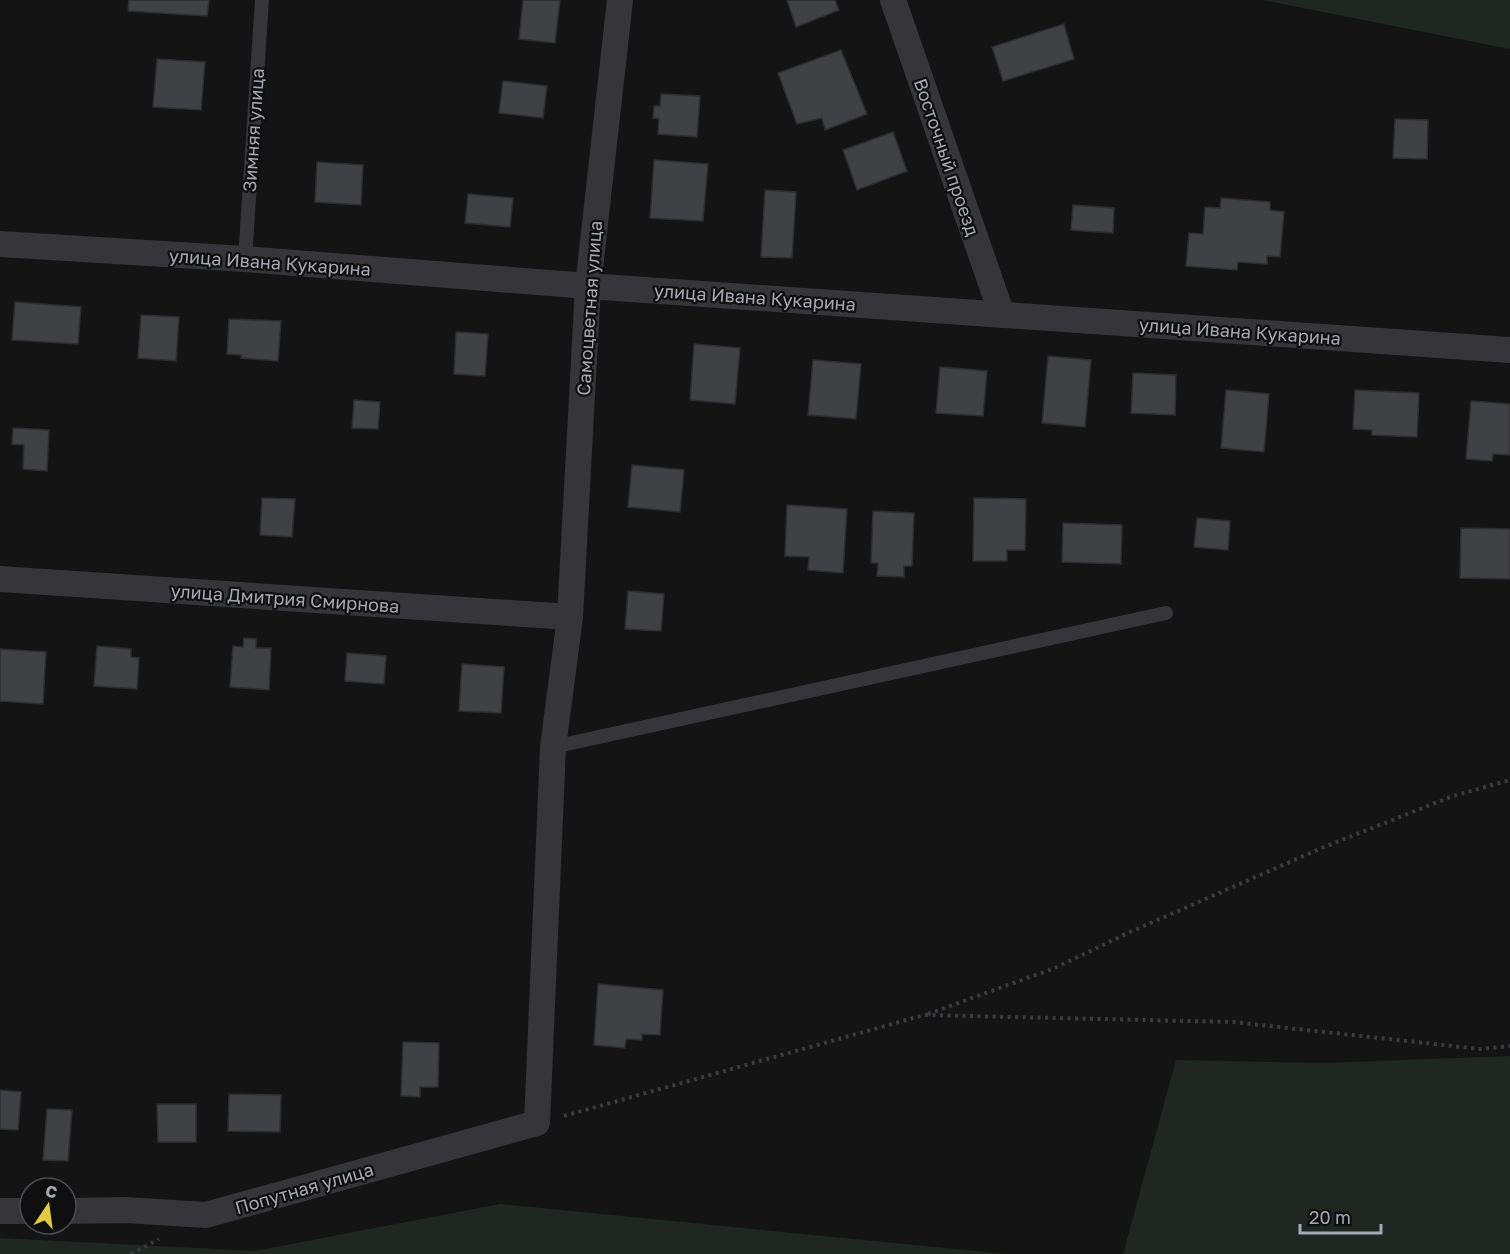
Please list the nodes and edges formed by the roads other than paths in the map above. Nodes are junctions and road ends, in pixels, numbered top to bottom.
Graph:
1 (262, 0) edge
2 (620, 0) edge
3 (893, 0) edge
4 (0, 244) edge
5 (245, 259) junction
6 (588, 286) junction
7 (1002, 315) junction
8 (1510, 350) edge
9 (0, 579) edge
10 (1166, 613) dead end
11 (570, 617) junction
12 (553, 747) junction
13 (537, 1123) joint
14 (0, 1211) edge
15 (18, 1211) edge
16 (78, 1211) edge

1 - 5 lane, Зимняя улица
2 - 6 street, Самоцветная улица
3 - 7 street, Восточный проезд
4 - 5 street, улица Ивана Кукарина
5 - 6 street, улица Ивана Кукарина
6 - 7 street, улица Ивана Кукарина
6 - 11 street, Самоцветная улица
7 - 8 street, улица Ивана Кукарина
9 - 11 street, улица Дмитрия Смирнова
10 - 12 lane
11 - 12 street, Самоцветная улица
12 - 13 street, Самоцветная улица
13 - 16 street, Попутная улица
14 - 15 street

